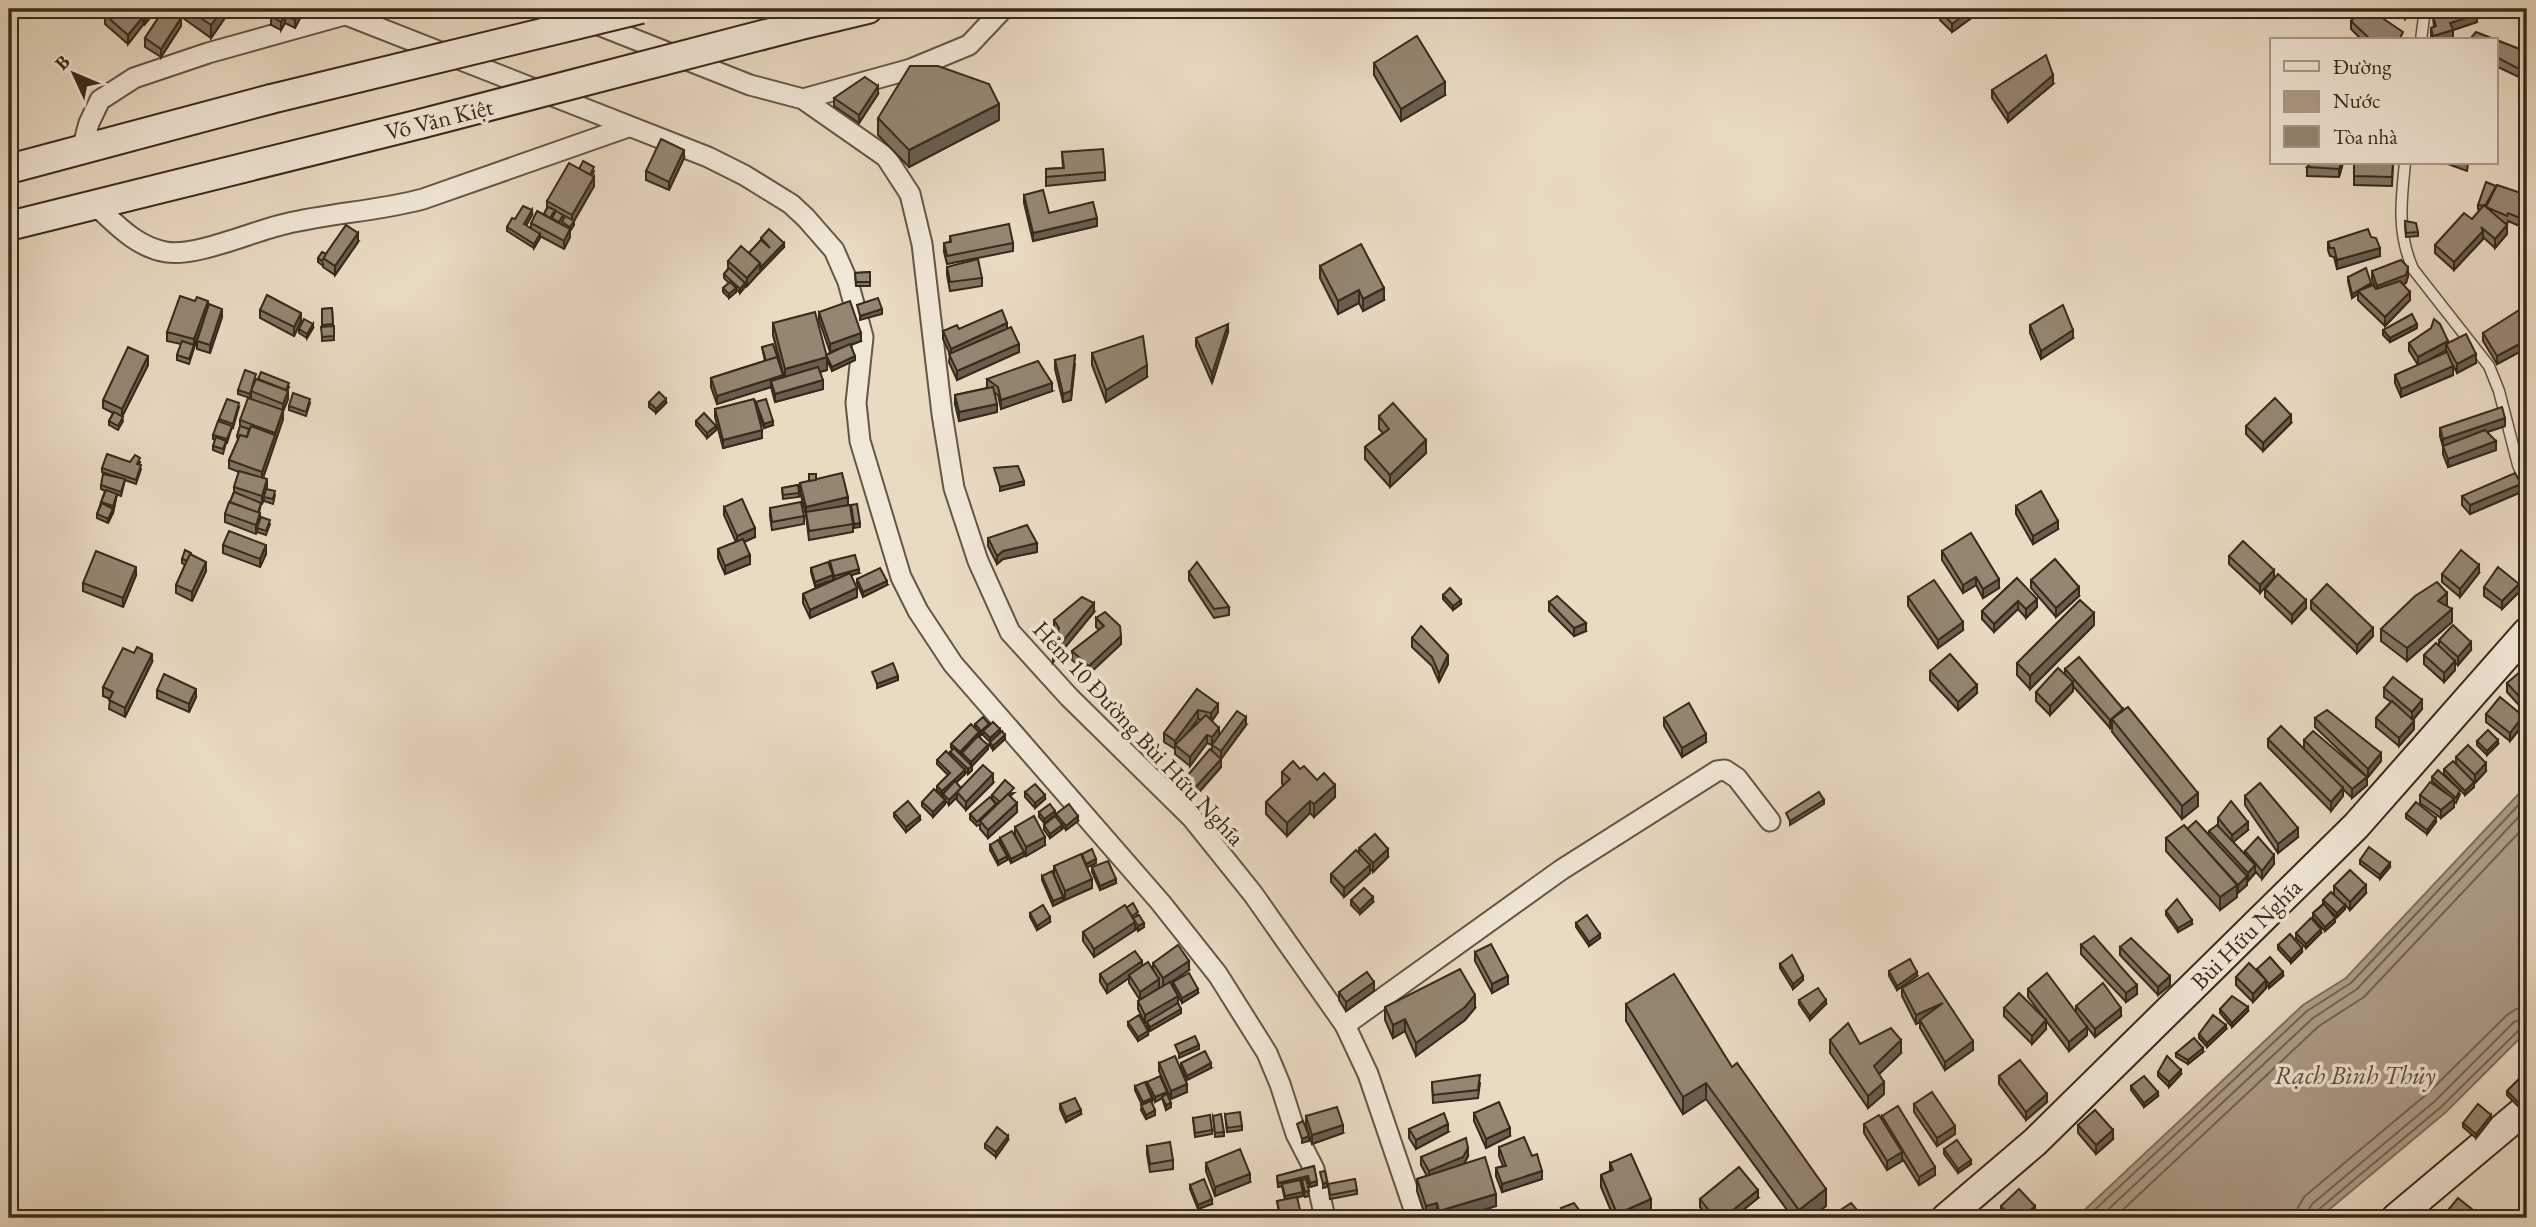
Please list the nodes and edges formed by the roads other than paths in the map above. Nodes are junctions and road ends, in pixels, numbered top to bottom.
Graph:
1 (558, 9) edge
2 (641, 9) edge
3 (868, 9) edge
4 (1003, 9) edge
5 (2425, 9) edge
6 (338, 12) edge
7 (2421, 38) edge
8 (803, 99) junction
9 (628, 127) junction
10 (82, 149) junction
11 (2405, 164) edge
12 (9, 169) edge
13 (95, 205) junction
14 (9, 226) edge
15 (2527, 486) edge
16 (2527, 632) edge
17 (1770, 821) dead end
18 (1345, 1025) junction
19 (2527, 1108) edge
20 (1325, 1218) edge
21 (1417, 1218) edge
22 (1946, 1218) edge
23 (2396, 1218) edge

1 - 8 street, Hẻm 10 Đường Bùi Hữu Nghĩa
2 - 10 main road, bridge
3 - 13 main road, Võ Văn Kiệt, bridge
4 - 8 street
5 - 7 lane
6 - 9 street
6 - 10 street
8 - 18 street, Hẻm 10 Đường Bùi Hữu Nghĩa
9 - 13 street
9 - 20 street
10 - 12 main road
11 - 15 lane
13 - 14 main road, Võ Văn Kiệt
16 - 22 main road, Bùi Hữu Nghĩa
17 - 18 street
18 - 21 street, Hẻm 10 Đường Bùi Hữu Nghĩa
19 - 23 main road

